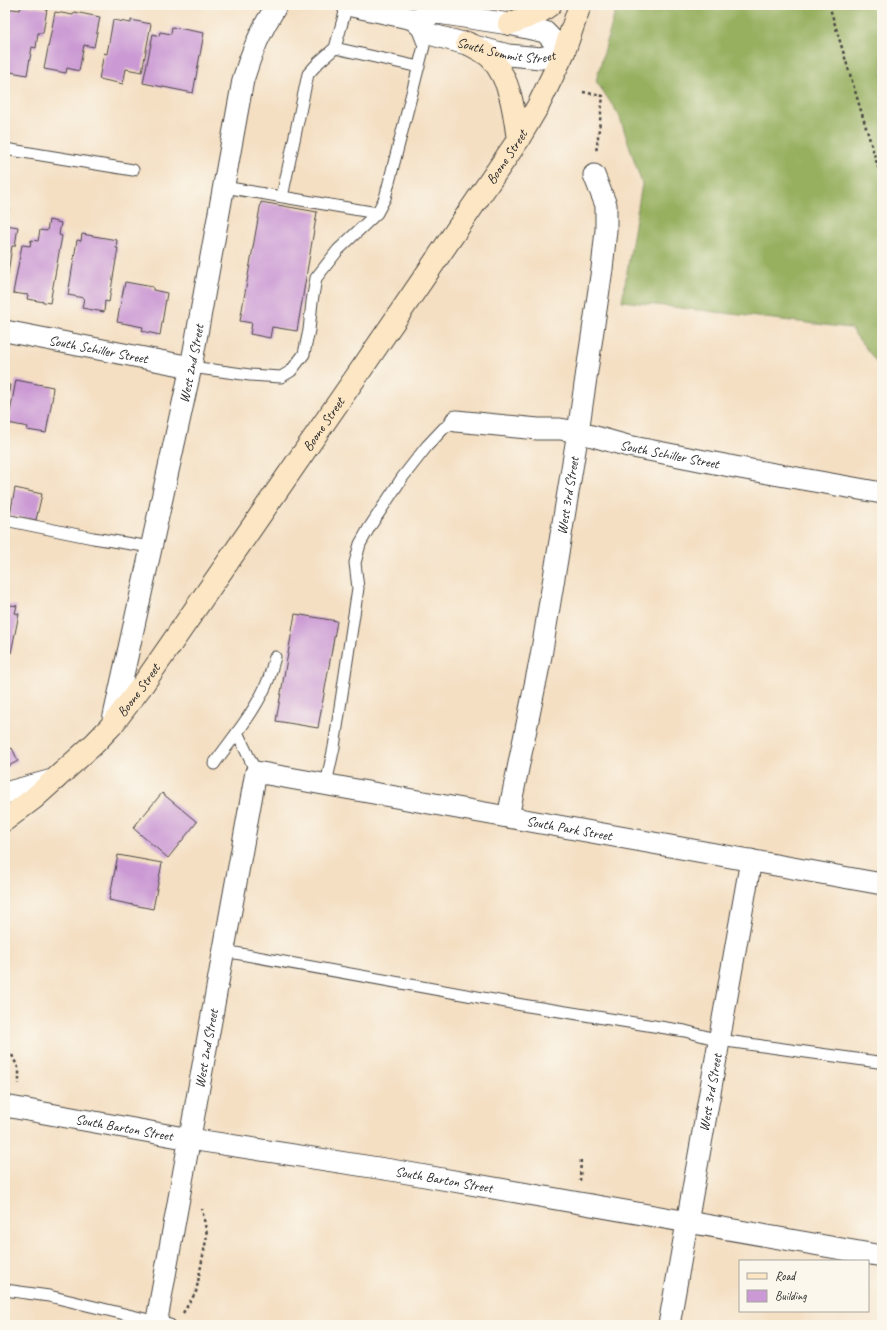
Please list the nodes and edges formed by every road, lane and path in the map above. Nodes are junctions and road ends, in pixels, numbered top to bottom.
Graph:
1 (347, 5) edge
2 (550, 5) edge
3 (580, 5) edge
4 (829, 5) edge
5 (276, 6) edge
6 (413, 19) junction
7 (509, 24) junction
8 (467, 43) junction
9 (335, 48) junction
10 (564, 52) junction
11 (419, 67) junction
12 (583, 92) dead end
13 (518, 140) junction
14 (5, 149) edge
15 (133, 170) dead end
16 (594, 175) joint
17 (882, 180) edge
18 (224, 187) junction
19 (282, 197) junction
20 (377, 213) junction
21 (5, 331) edge
22 (191, 367) junction
23 (456, 421) joint
24 (578, 432) junction
25 (882, 492) edge
26 (5, 520) edge
27 (151, 547) junction
28 (275, 657) dead end
29 (112, 725) junction
30 (237, 732) junction
31 (214, 764) dead end
32 (256, 772) junction
33 (56, 779) junction
34 (326, 784) junction
35 (5, 793) edge
36 (508, 817) junction
37 (5, 820) edge
38 (751, 860) junction
39 (882, 884) edge
40 (224, 951) junction
41 (719, 1040) junction
42 (12, 1055) dead end
43 (878, 1062) dead end
44 (19, 1085) dead end
45 (5, 1106) edge
46 (190, 1139) junction
47 (202, 1207) dead end
48 (687, 1222) junction
49 (882, 1256) edge
50 (5, 1290) edge
51 (182, 1314) dead end
52 (161, 1324) edge
53 (669, 1325) edge

1 - 6 street, South Summit Street
1 - 9 lane
2 - 7 main road
3 - 10 main road
4 - 17 path
5 - 18 street, West 2nd Street
6 - 7 street, South Summit Street
6 - 8 street, South Summit Street
6 - 11 lane
7 - 10 street, South Summit Street
8 - 10 street, South Summit Street
8 - 13 main road
9 - 11 lane
9 - 19 lane
10 - 13 main road, Boone Street
11 - 20 lane
12 - 16 path
13 - 29 main road, Boone Street
14 - 15 lane
16 - 24 street, West 3rd Street
18 - 19 lane
18 - 22 street, West 2nd Street
19 - 20 lane
20 - 22 lane
21 - 22 street, South Schiller Street
22 - 27 street, West 2nd Street
23 - 24 street, South Schiller Street
23 - 34 lane
24 - 25 street, South Schiller Street
24 - 36 street, West 3rd Street
26 - 27 lane
27 - 29 street, West 2nd Street
28 - 30 lane
29 - 33 main road, Boone Street
30 - 31 lane
30 - 32 lane
32 - 34 street, South Park Street
32 - 40 street, West 2nd Street
33 - 35 street, Boone Street
33 - 37 main road, Boone Street
34 - 36 street, South Park Street
36 - 38 street, South Park Street
38 - 39 street, South Park Street
38 - 41 street, West 3rd Street
40 - 41 lane
40 - 46 street, West 2nd Street
41 - 43 lane
41 - 48 street, West 3rd Street
42 - 44 path
45 - 46 street, South Barton Street
46 - 48 street, South Barton Street
46 - 52 street, West 2nd Street
47 - 51 path
48 - 49 street, South Barton Street
48 - 53 street, West 3rd Street
50 - 52 lane

